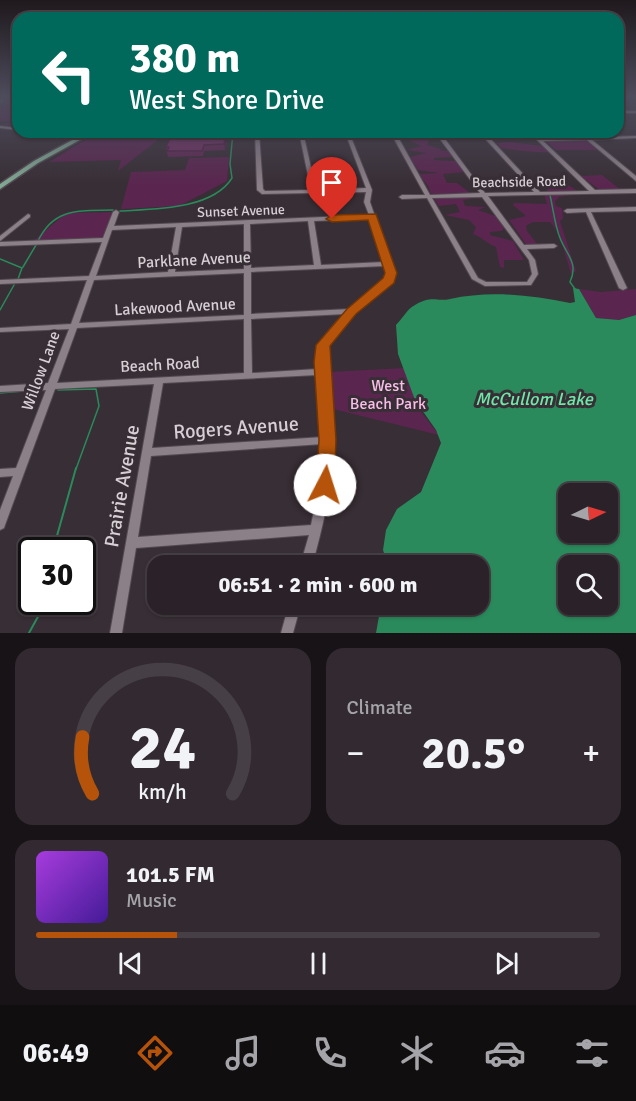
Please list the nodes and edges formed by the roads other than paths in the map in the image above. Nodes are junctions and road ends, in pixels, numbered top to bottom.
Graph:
1 (80, 138) edge
2 (257, 138) edge
3 (302, 138) edge
4 (348, 138) edge
5 (398, 138) edge
6 (442, 138) edge
7 (486, 138) edge
8 (538, 138) edge
9 (587, 138) junction
10 (634, 138) edge
11 (540, 140) junction
12 (636, 179) edge
13 (0, 187) edge
14 (369, 190) junction
15 (636, 191) edge
16 (537, 192) junction
17 (594, 192) junction
18 (314, 193) junction
19 (483, 194) junction
20 (428, 196) junction
21 (402, 197) dead end
22 (636, 209) edge
23 (567, 211) dead end
24 (588, 211) junction
25 (117, 213) dead end
26 (27, 216) dead end
27 (372, 217) junction
28 (510, 218) dead end
29 (501, 219) junction
30 (311, 220) junction
31 (247, 223) junction
32 (179, 225) junction
33 (111, 228) junction
34 (0, 239) edge
35 (106, 240) junction
36 (0, 244) edge
37 (554, 246) dead end
38 (522, 247) junction
39 (389, 264) junction
40 (318, 267) junction
41 (247, 271) junction
42 (171, 275) junction
43 (92, 279) junction
44 (0, 282) edge
45 (623, 288) dead end
46 (351, 311) junction
47 (248, 316) junction
48 (74, 326) junction
49 (0, 330) edge
50 (322, 372) junction
51 (248, 376) junction
52 (159, 381) junction
53 (52, 385) junction
54 (0, 388) edge
55 (327, 440) junction
56 (147, 452) junction
57 (20, 472) junction
58 (0, 473) edge
59 (0, 525) edge
60 (316, 530) junction
61 (131, 543) junction
62 (309, 555) edge
63 (292, 615) edge
64 (116, 633) edge
65 (287, 633) edge

1 - 13 main road
2 - 18 street
3 - 18 street
4 - 14 street
5 - 20 street
6 - 19 street
7 - 16 street
8 - 11 street
9 - 10 street
9 - 11 street
9 - 12 street
11 - 17 street
14 - 18 street
14 - 27 street
15 - 17 street, Beachside Road
16 - 17 street, Beachside Road
16 - 19 street, Beachside Road
19 - 20 street, Beachside Road
19 - 29 street
20 - 21 street, Beachside Road
20 - 38 street
22 - 24 street
23 - 24 street
24 - 45 street
25 - 33 street, Willow Lane
26 - 34 street
27 - 30 street, Sunset Avenue
27 - 39 street
28 - 29 street
29 - 38 street
30 - 31 street, Sunset Avenue
30 - 40 street
31 - 32 street, Sunset Avenue
31 - 41 street
32 - 33 street, Sunset Avenue
32 - 42 street
33 - 35 street, Willow Lane
35 - 36 street
35 - 43 street, Willow Lane
37 - 38 street
39 - 40 street, Parklane Avenue
39 - 46 street
40 - 41 street, Parklane Avenue
41 - 42 street, Parklane Avenue
41 - 47 street
42 - 43 street, Parklane Avenue
43 - 44 street, Parklane Avenue
43 - 48 street, Willow Lane
46 - 47 street, Lakewood Avenue
46 - 50 street
47 - 48 street, Lakewood Avenue
47 - 51 street
48 - 49 street, Lakewood Avenue
48 - 53 street, Willow Lane
50 - 51 street, Beach Road
50 - 55 street
51 - 52 street, Beach Road
52 - 53 street, Beach Road
52 - 56 street, Prairie Avenue
53 - 54 street, Beach Road
53 - 57 street, Willow Lane
55 - 56 street, Rogers Avenue
55 - 60 street
56 - 61 street, Prairie Avenue
57 - 58 street
57 - 59 street, Willow Lane
60 - 61 street
60 - 62 street
61 - 64 street, Prairie Avenue
63 - 65 street

